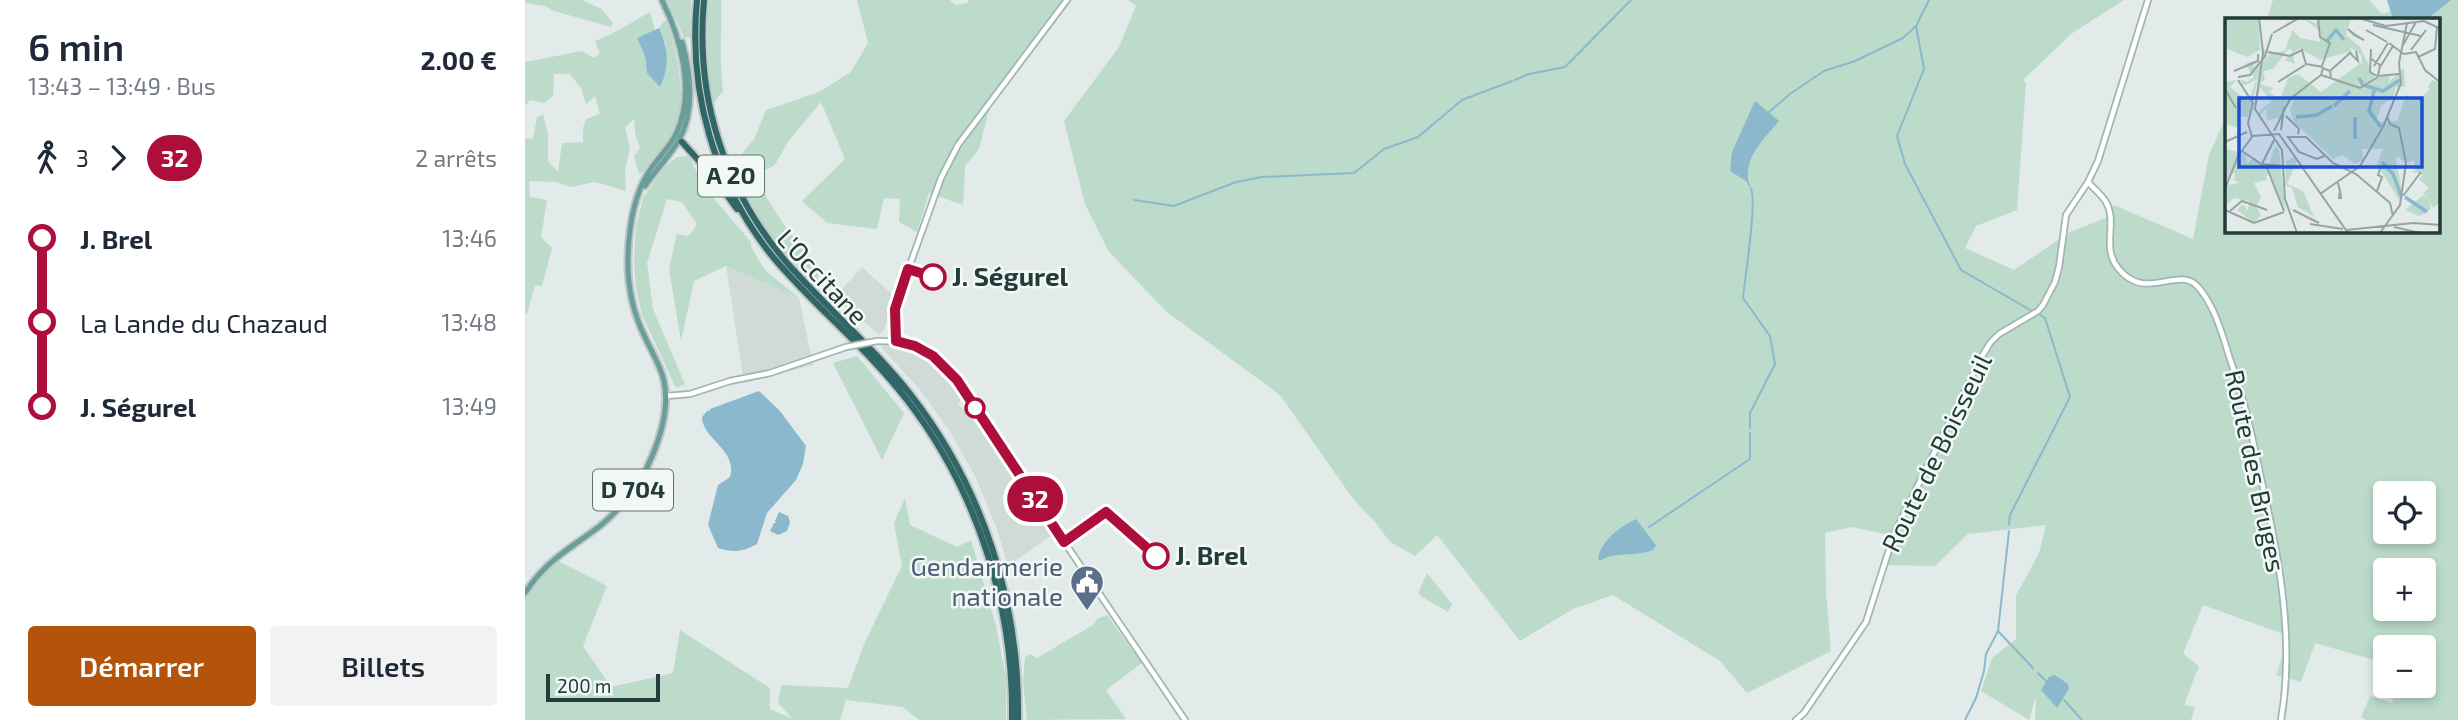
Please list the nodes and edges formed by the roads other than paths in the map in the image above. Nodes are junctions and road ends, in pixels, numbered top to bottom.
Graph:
1 (663, 0) edge
2 (697, 0) edge
3 (704, 0) edge
4 (1067, 0) edge
5 (2148, 0) edge
6 (680, 138) junction
7 (688, 149) junction
8 (678, 150) joint
9 (668, 156) junction
10 (2088, 182) junction
11 (639, 194) junction
12 (751, 227) junction
13 (896, 341) junction
14 (665, 396) junction
15 (525, 593) edge
16 (1012, 720) edge
17 (1018, 720) edge
18 (1185, 720) edge
19 (1796, 720) edge
20 (2281, 720) edge

1 - 6 main road
2 - 12 highway, L'Occitane / A 20
3 - 17 highway, L'Occitane / A 20
4 - 13 main road
5 - 10 main road, Route de Boisseuil
6 - 7 highway
6 - 9 main road
6 - 11 main road
7 - 8 highway
7 - 12 highway
8 - 9 main road
9 - 11 main road
10 - 19 main road, Route de Boisseuil
10 - 20 main road, Route des Bruges
11 - 14 main road, D 704
12 - 16 highway, L'Occitane / A 20
13 - 14 main road, bridge
13 - 18 main road
14 - 15 main road, D 704

